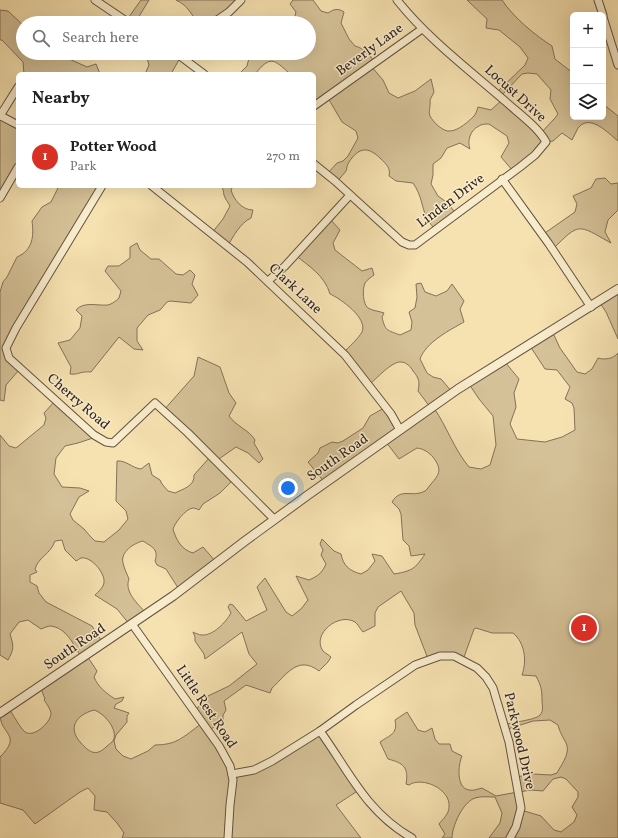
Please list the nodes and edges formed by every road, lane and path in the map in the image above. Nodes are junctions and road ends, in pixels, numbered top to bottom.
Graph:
1 (95, 0) edge
2 (241, 0) edge
3 (397, 0) edge
4 (598, 0) edge
5 (602, 12) edge
6 (119, 16) edge
7 (223, 16) edge
8 (606, 26) edge
9 (422, 29) junction
10 (186, 60) edge
11 (618, 65) edge
12 (201, 72) edge
13 (16, 90) edge
14 (316, 105) edge
15 (0, 116) edge
16 (16, 124) edge
17 (316, 166) edge
18 (16, 170) edge
19 (502, 179) junction
20 (101, 188) edge
21 (154, 188) edge
22 (350, 195) junction
23 (0, 198) edge
24 (268, 282) junction
25 (618, 289) edge
26 (591, 307) junction
27 (400, 430) junction
28 (274, 519) junction
29 (132, 624) junction
30 (0, 713) edge
31 (320, 731) junction
32 (232, 774) junction
33 (228, 838) edge
34 (412, 838) edge
35 (510, 838) edge

1 - 6 street
2 - 7 street
3 - 9 street
4 - 5 street
8 - 11 street
9 - 14 street, Beverly Lane
9 - 19 street, Locust Drive
10 - 12 street
13 - 15 street
15 - 16 street
17 - 22 street, Linden Drive
18 - 23 street
19 - 22 street, Linden Drive
19 - 26 street, Linden Drive
20 - 28 street, Cherry Road
21 - 24 street, Clark Lane
22 - 24 street
24 - 27 street, Clark Lane
25 - 26 street, South Road
26 - 27 street, South Road
27 - 28 street, South Road
28 - 29 street, South Road
29 - 30 street, South Road
29 - 32 street, Little Rest Road
31 - 32 street, Parkwood Drive
31 - 34 street
31 - 35 street, Parkwood Drive
32 - 33 street, Little Rest Road

